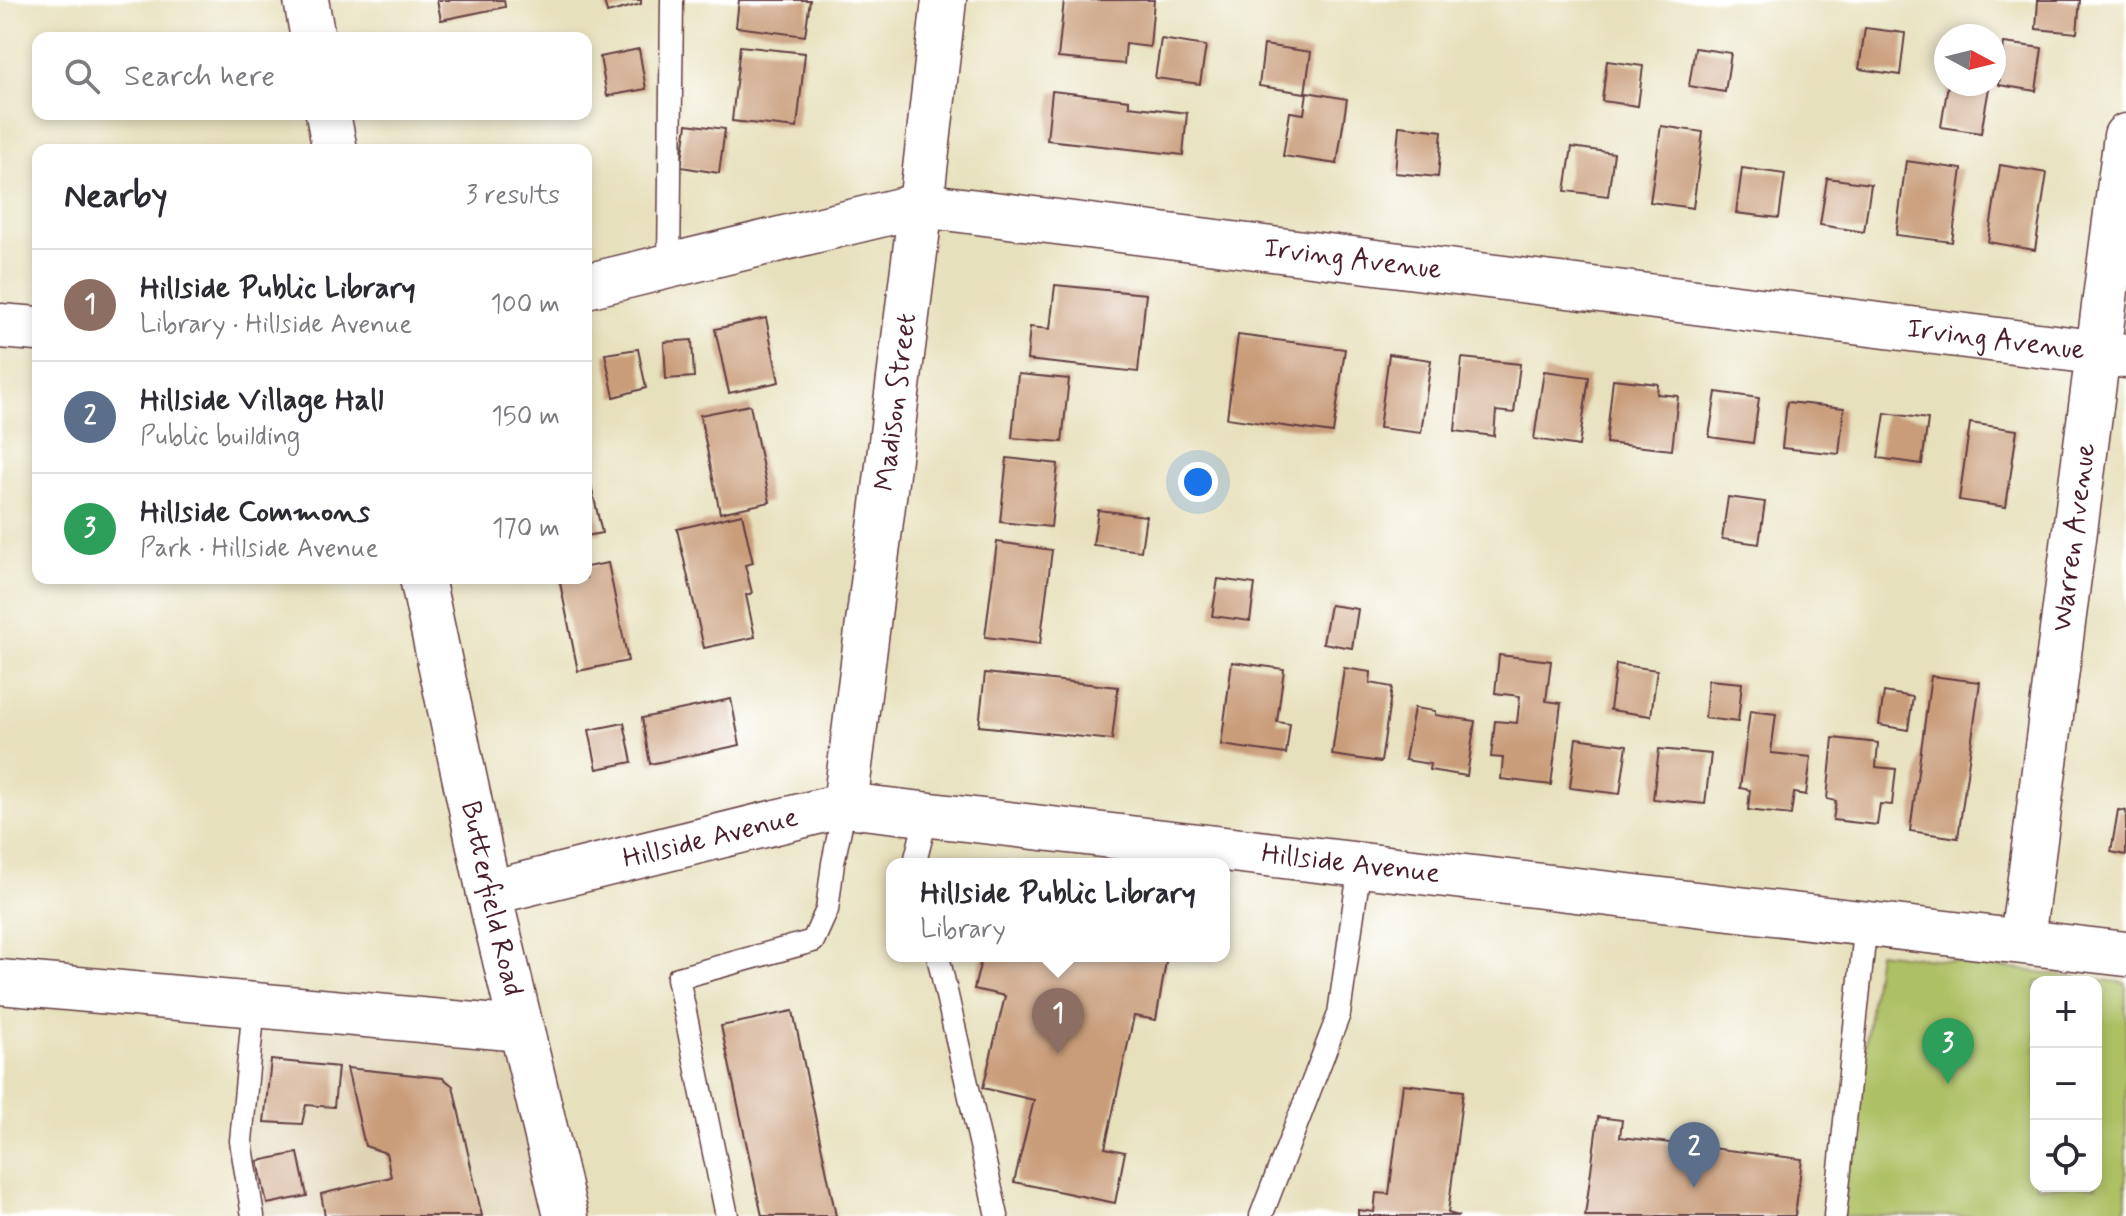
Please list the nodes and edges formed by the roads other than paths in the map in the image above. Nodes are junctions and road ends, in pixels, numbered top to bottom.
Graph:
1 (306, 0) edge
2 (672, 0) edge
3 (944, 0) edge
4 (312, 32) edge
5 (329, 120) edge
6 (2126, 136) edge
7 (334, 144) edge
8 (921, 205) junction
9 (669, 266) junction
10 (592, 285) edge
11 (0, 326) edge
12 (32, 329) edge
13 (2112, 355) edge
14 (423, 584) edge
15 (845, 805) junction
16 (927, 814) junction
17 (916, 858) edge
18 (1360, 864) junction
19 (489, 893) junction
20 (1866, 922) junction
21 (2022, 940) junction
22 (2126, 954) edge
23 (939, 962) edge
24 (0, 982) edge
25 (254, 1005) junction
26 (521, 1029) junction
27 (253, 1216) edge
28 (566, 1216) edge
29 (727, 1216) edge
30 (997, 1216) edge
31 (1261, 1216) edge
32 (1835, 1216) edge

1 - 4 street
2 - 9 lane
3 - 8 street, Madison Street
5 - 7 street
6 - 13 street, Warren Avenue
8 - 9 street, Irving Avenue
8 - 13 street, Irving Avenue
8 - 15 street, Madison Street
9 - 10 street, Irving Avenue
11 - 12 street
13 - 21 street, Warren Avenue
14 - 19 street, Butterfield Road
15 - 16 street, Hillside Avenue
15 - 19 street, Hillside Avenue
15 - 29 lane
16 - 17 lane
16 - 18 street, Hillside Avenue
18 - 20 street, Hillside Avenue
18 - 31 lane
19 - 26 street, Butterfield Road
20 - 21 street, Hillside Avenue
20 - 32 lane
21 - 22 street, Hillside Avenue
23 - 30 lane
24 - 25 street
25 - 26 street
25 - 27 lane
26 - 28 street, Butterfield Road

